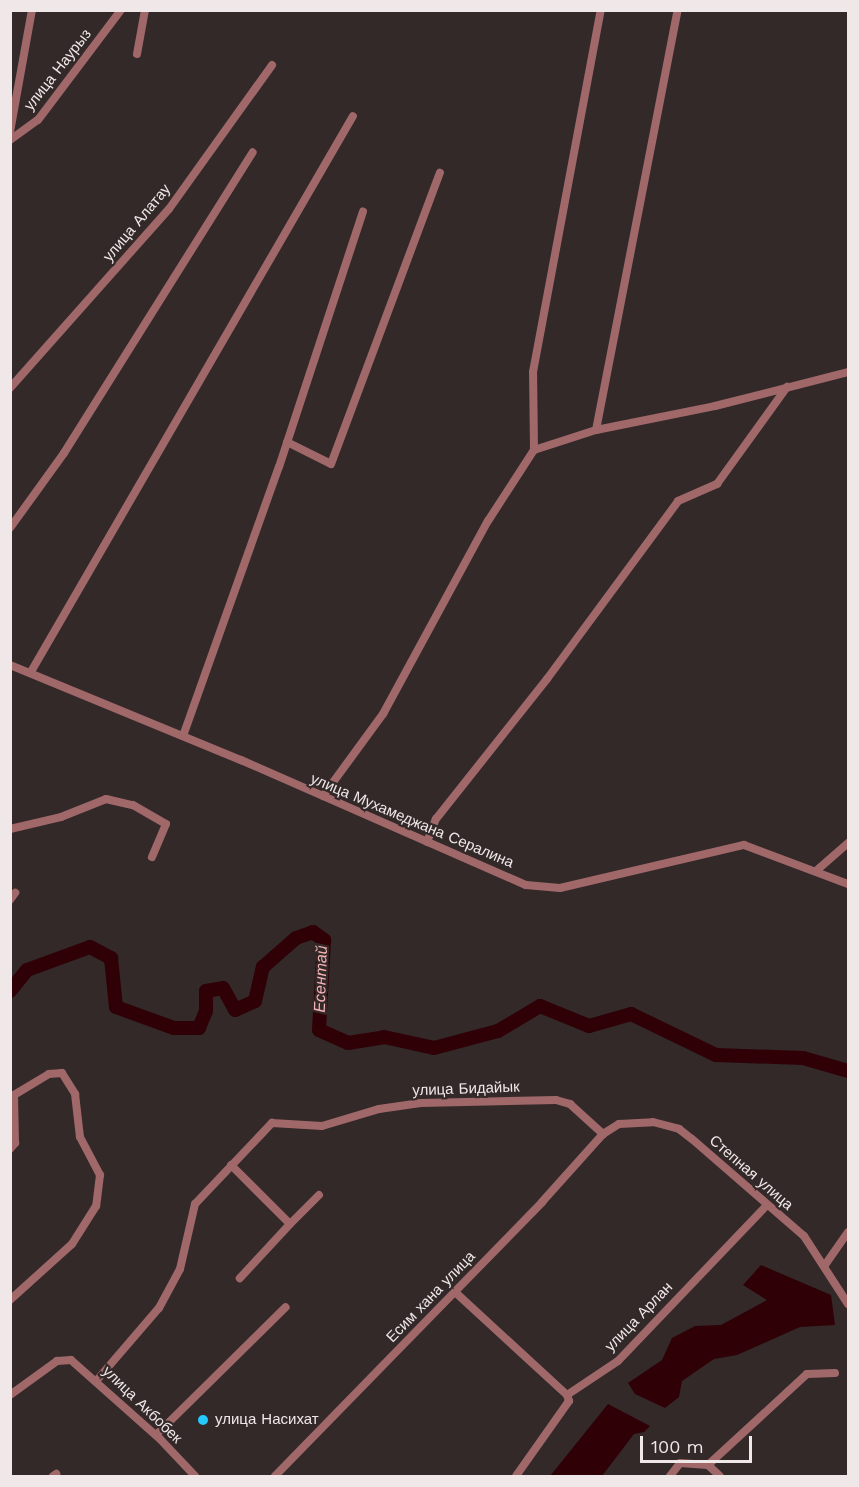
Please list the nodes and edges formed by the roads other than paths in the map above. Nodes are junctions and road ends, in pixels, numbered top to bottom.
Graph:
1 (32, 10) edge
2 (121, 10) edge
3 (145, 10) edge
4 (601, 10) edge
5 (678, 10) edge
6 (137, 54) dead end
7 (272, 65) dead end
8 (353, 116) dead end
9 (10, 132) edge
10 (10, 140) edge
11 (253, 152) dead end
12 (440, 173) dead end
13 (363, 211) dead end
14 (849, 372) edge
15 (787, 387) junction
16 (10, 388) edge
17 (596, 430) junction
18 (287, 442) junction
19 (534, 450) junction
20 (10, 528) edge
21 (10, 665) edge
22 (32, 670) junction
23 (183, 736) junction
24 (324, 796) junction
25 (10, 829) edge
26 (427, 842) junction
27 (849, 843) edge
28 (152, 857) dead end
29 (816, 871) junction
30 (849, 884) edge
31 (603, 1134) junction
32 (10, 1149) edge
33 (231, 1165) junction
34 (319, 1195) dead end
35 (767, 1205) junction
36 (290, 1224) junction
37 (849, 1232) edge
38 (825, 1265) junction
39 (240, 1278) dead end
40 (455, 1292) junction
41 (10, 1300) edge
42 (849, 1304) edge
43 (286, 1307) dead end
44 (835, 1373) dead end
45 (97, 1380) junction
46 (10, 1395) edge
47 (567, 1395) junction
48 (156, 1435) junction
49 (708, 1465) junction
50 (195, 1476) edge
51 (275, 1476) edge
52 (516, 1476) edge
53 (670, 1476) edge
54 (720, 1476) edge

1 - 9 street
2 - 10 street, улица Наурыз
3 - 6 street
4 - 19 street
5 - 17 street
7 - 16 street, улица Алатау
8 - 22 street
11 - 20 street
12 - 18 street
13 - 18 street
14 - 15 street
15 - 17 street
15 - 26 street
17 - 19 street
18 - 23 street
19 - 24 street
21 - 22 street, улица Мухамеджана Сералина
22 - 23 street, улица Мухамеджана Сералина
23 - 24 street, улица Мухамеджана Сералина
24 - 26 street, улица Мухамеджана Сералина
25 - 28 street
26 - 29 street, улица Мухамеджана Сералина
27 - 29 street
29 - 30 street, улица Мухамеджана Сералина
31 - 33 street, улица Бидайык
31 - 35 street, Степная улица
31 - 40 street, Есим хана улица
32 - 41 street
33 - 36 street
33 - 45 street
34 - 36 street
35 - 38 street, Степная улица
35 - 47 street, улица Арлан
36 - 39 street
37 - 38 street
38 - 42 street, Степная улица
40 - 47 street
40 - 51 street, Есим хана улица
43 - 48 street
44 - 49 street
45 - 46 street, улица Акбобек
45 - 48 street, улица Акбобек
47 - 52 street
48 - 50 street, улица Акбобек
49 - 53 street
49 - 54 street

